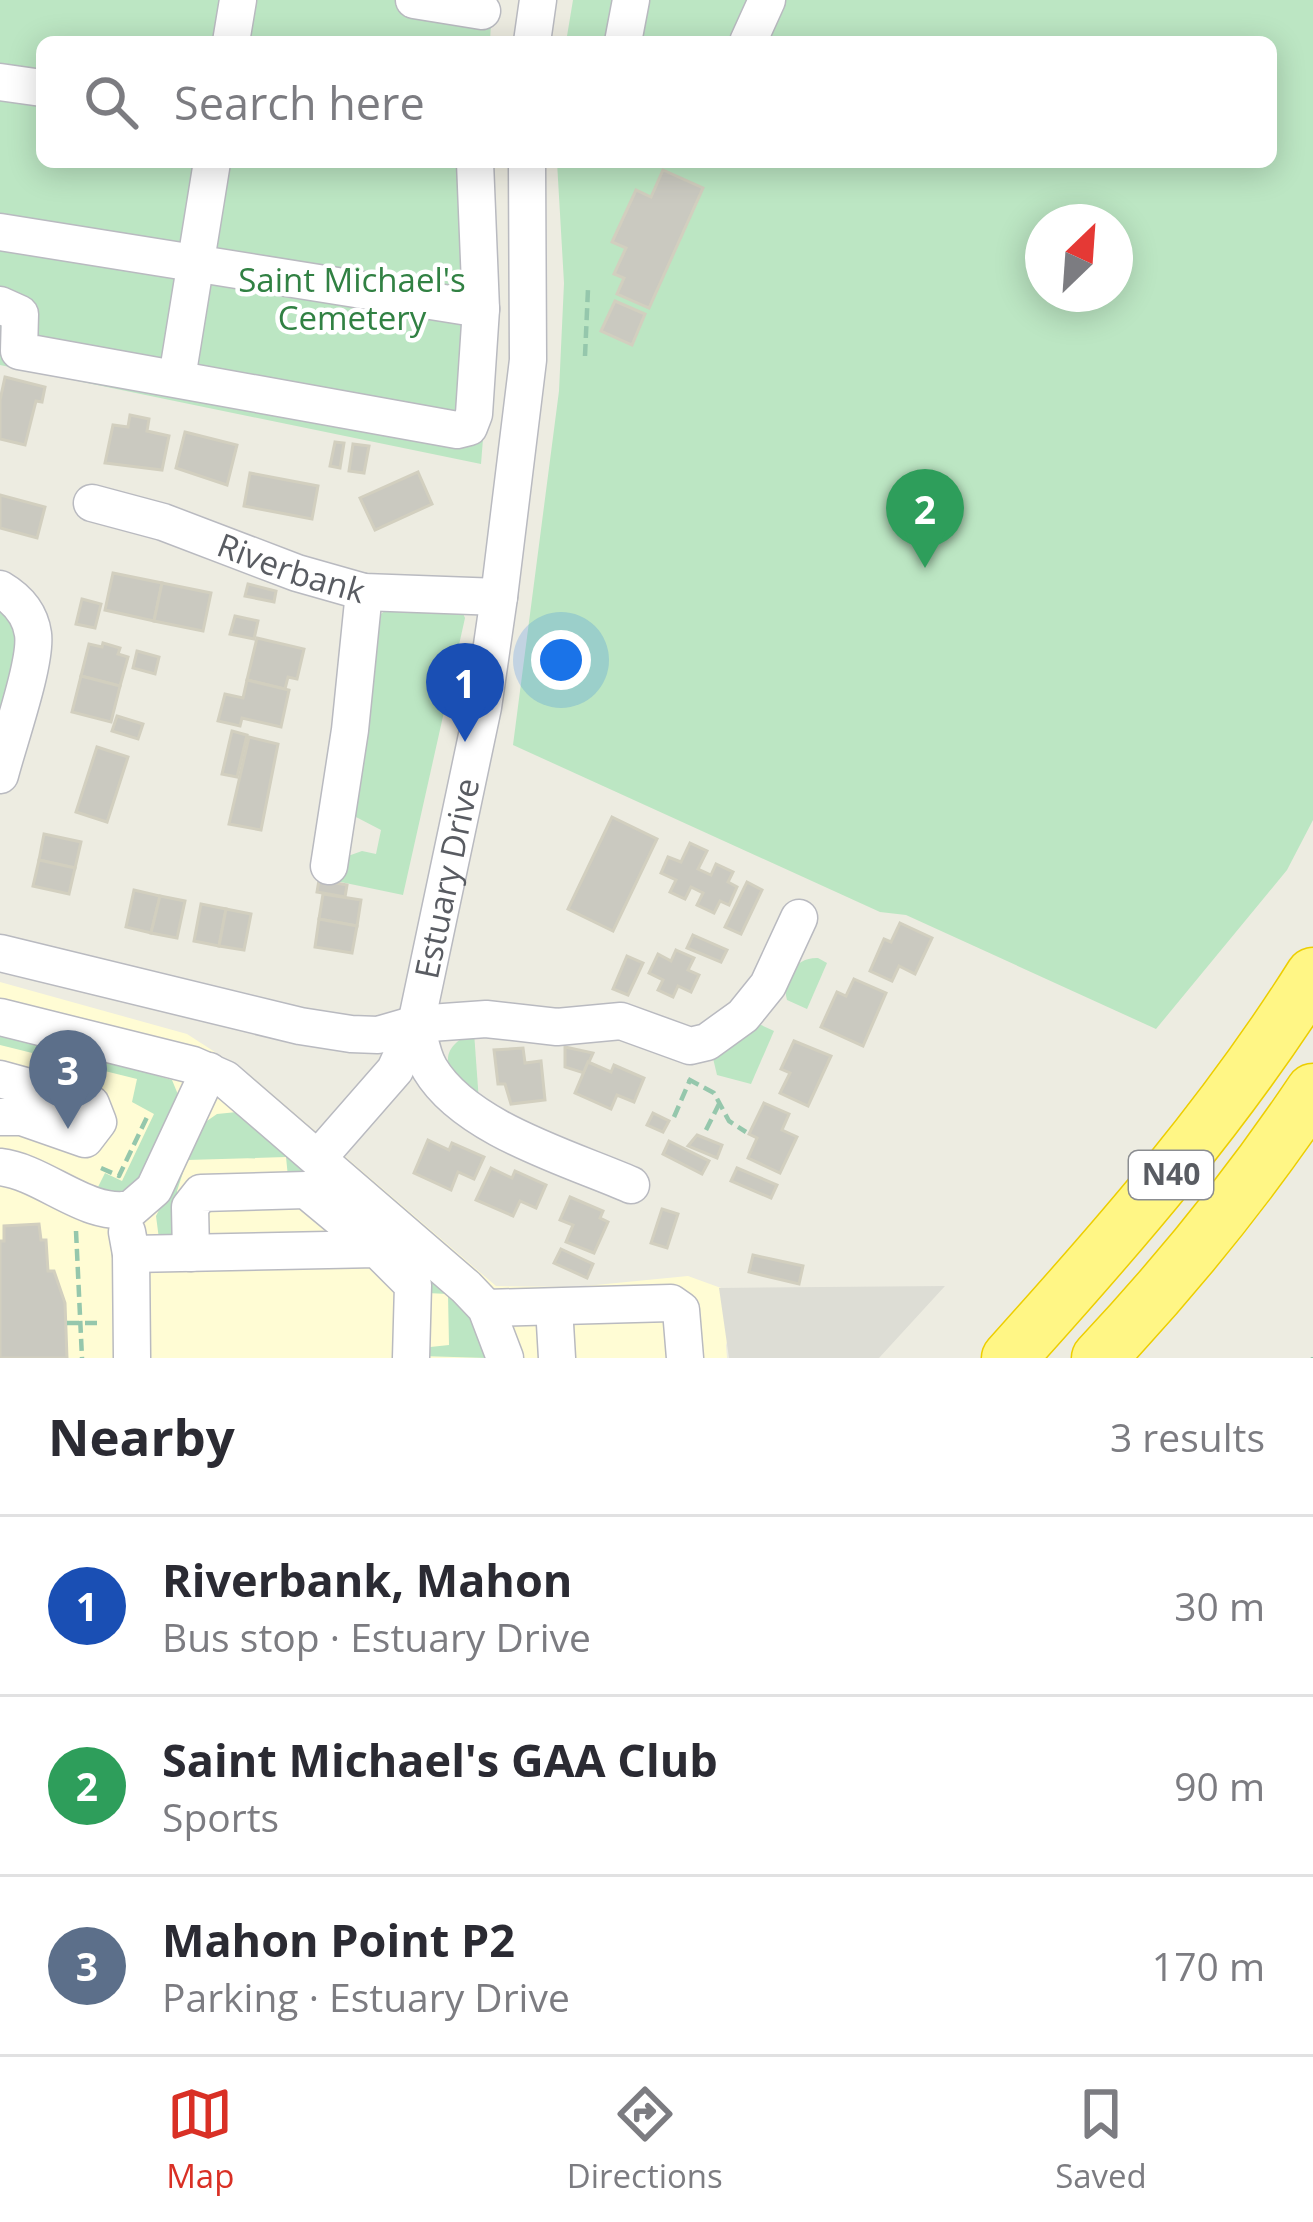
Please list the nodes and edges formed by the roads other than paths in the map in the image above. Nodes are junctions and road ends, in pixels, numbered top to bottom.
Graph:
1 (238, 0) edge
2 (414, 0) edge
3 (538, 0) edge
4 (631, 0) edge
5 (767, 0) edge
6 (482, 18) edge
7 (232, 36) edge
8 (533, 36) edge
9 (623, 36) edge
10 (751, 36) edge
11 (0, 82) edge
12 (36, 87) edge
13 (211, 168) edge
14 (474, 168) edge
15 (527, 168) edge
16 (0, 232) edge
17 (195, 263) junction
18 (0, 305) edge
19 (481, 309) junction
20 (177, 378) junction
21 (92, 502) dead end
22 (0, 589) edge
23 (364, 592) junction
24 (500, 597) junction
25 (0, 775) edge
26 (344, 846) dead end
27 (799, 918) dead end
28 (0, 953) edge
29 (1313, 975) edge
30 (0, 1017) edge
31 (416, 1024) junction
32 (209, 1071) junction
33 (1313, 1090) edge
34 (319, 1157) junction
35 (0, 1167) edge
36 (631, 1185) dead end
37 (123, 1211) junction
38 (377, 1249) junction
39 (191, 1252) junction
40 (131, 1254) junction
41 (554, 1306) junction
42 (486, 1308) junction
43 (132, 1340) edge
44 (412, 1358) edge
45 (505, 1358) edge
46 (557, 1358) edge
47 (685, 1358) edge
48 (1009, 1358) edge
49 (1099, 1358) edge

1 - 7 street
2 - 6 street
3 - 8 street
4 - 9 street
5 - 10 street
11 - 12 street
13 - 17 street
14 - 19 street
15 - 24 street, Estuary Drive
16 - 17 street
17 - 19 street
17 - 20 street
18 - 20 street
19 - 20 street
21 - 23 street, Riverbank
22 - 25 street
23 - 24 street, Riverbank
23 - 26 street
24 - 31 street, Estuary Drive
27 - 31 street
28 - 31 street, Estuary Drive
29 - 48 highway, N40
30 - 32 street
31 - 34 street
31 - 36 street
32 - 34 street
32 - 37 street
33 - 49 highway, N40
34 - 42 street
35 - 37 street
37 - 40 street
38 - 39 street
38 - 39 street
38 - 44 street
39 - 40 street
40 - 43 street
41 - 42 street
41 - 46 street
41 - 47 street
42 - 45 street

